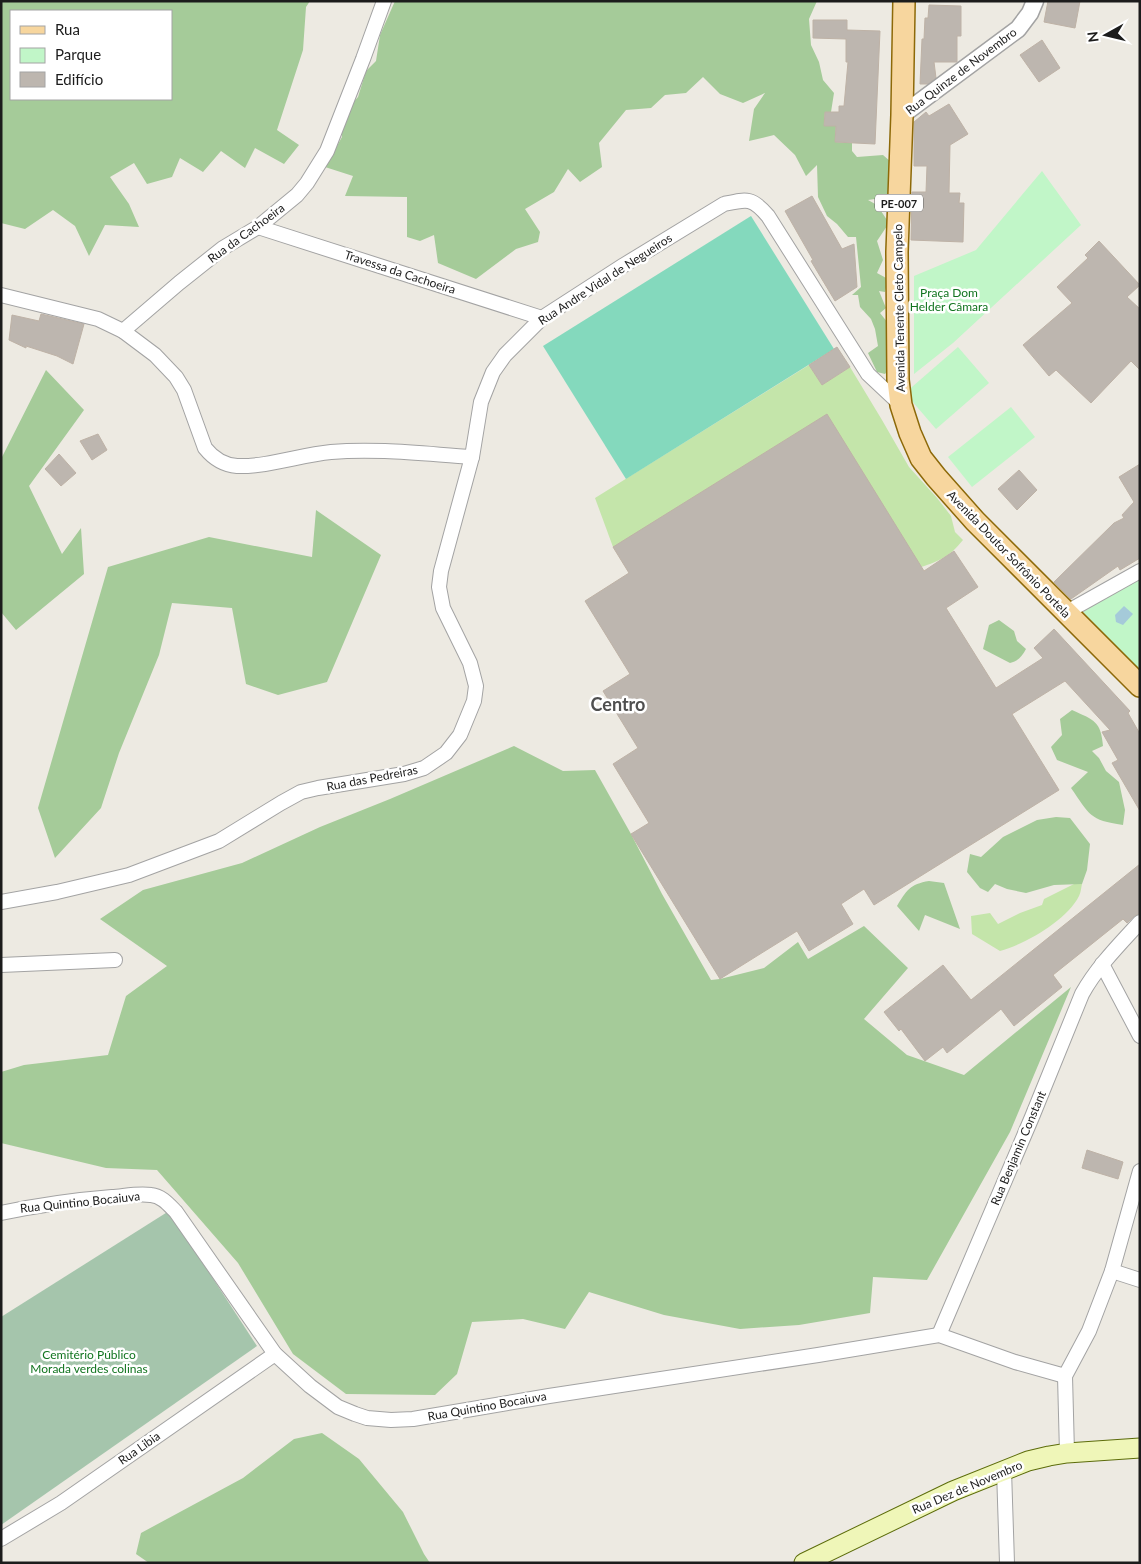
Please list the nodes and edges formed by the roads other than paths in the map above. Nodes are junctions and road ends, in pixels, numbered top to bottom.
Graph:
1 (384, 1) edge
2 (904, 1) edge
3 (1035, 1) edge
4 (902, 115) junction
5 (258, 226) junction
6 (1, 295) edge
7 (542, 318) junction
8 (123, 331) junction
9 (901, 405) junction
10 (472, 457) junction
11 (1140, 571) edge
12 (1065, 613) junction
13 (1140, 686) edge
14 (1, 902) edge
15 (1140, 922) edge
16 (115, 960) dead end
17 (1102, 964) junction
18 (1, 965) edge
19 (1140, 1036) edge
20 (1140, 1170) edge
21 (1, 1212) edge
22 (1112, 1271) junction
23 (1140, 1280) edge
24 (939, 1335) junction
25 (275, 1354) junction
26 (1065, 1376) junction
27 (1140, 1448) edge
28 (1067, 1453) junction
29 (1004, 1470) junction
30 (1, 1539) edge
31 (804, 1563) edge
32 (1007, 1563) edge

1 - 5 street, Rua da Cachoeira
2 - 4 main road, Avenida Tenente Cleto Campelo / PE-007
3 - 4 street, Rua Quinze de Novembro
4 - 9 main road, Avenida Tenente Cleto Campelo / PE-007
5 - 7 street, Travessa da Cachoeira
5 - 8 street, Rua da Cachoeira
6 - 8 street
7 - 9 street, Rua Andre Vidal de Negueiros
7 - 10 street, Rua Andre Vidal de Negueiros
8 - 10 street
9 - 12 main road, Avenida Doutor Sofrônio Portela / PE-007
10 - 14 street, Rua das Pedreiras
11 - 12 street
12 - 13 main road, Avenida Doutor Sofrônio Portela / PE-007
15 - 17 street, Rua Benjamin Constant
16 - 18 street
17 - 19 street
17 - 24 street, Rua Benjamin Constant
20 - 22 street
21 - 25 street, Rua Quintino Bocaiuva
22 - 23 street
22 - 26 street
24 - 25 street, Rua Quintino Bocaiuva
24 - 26 street, Rua Quintino Bocaiuva
25 - 30 street, Rua Libia
26 - 28 street
27 - 28 main road, Rua Dez de Novembro
28 - 29 main road, Rua Dez de Novembro
29 - 31 main road, Rua Dez de Novembro
29 - 32 street

